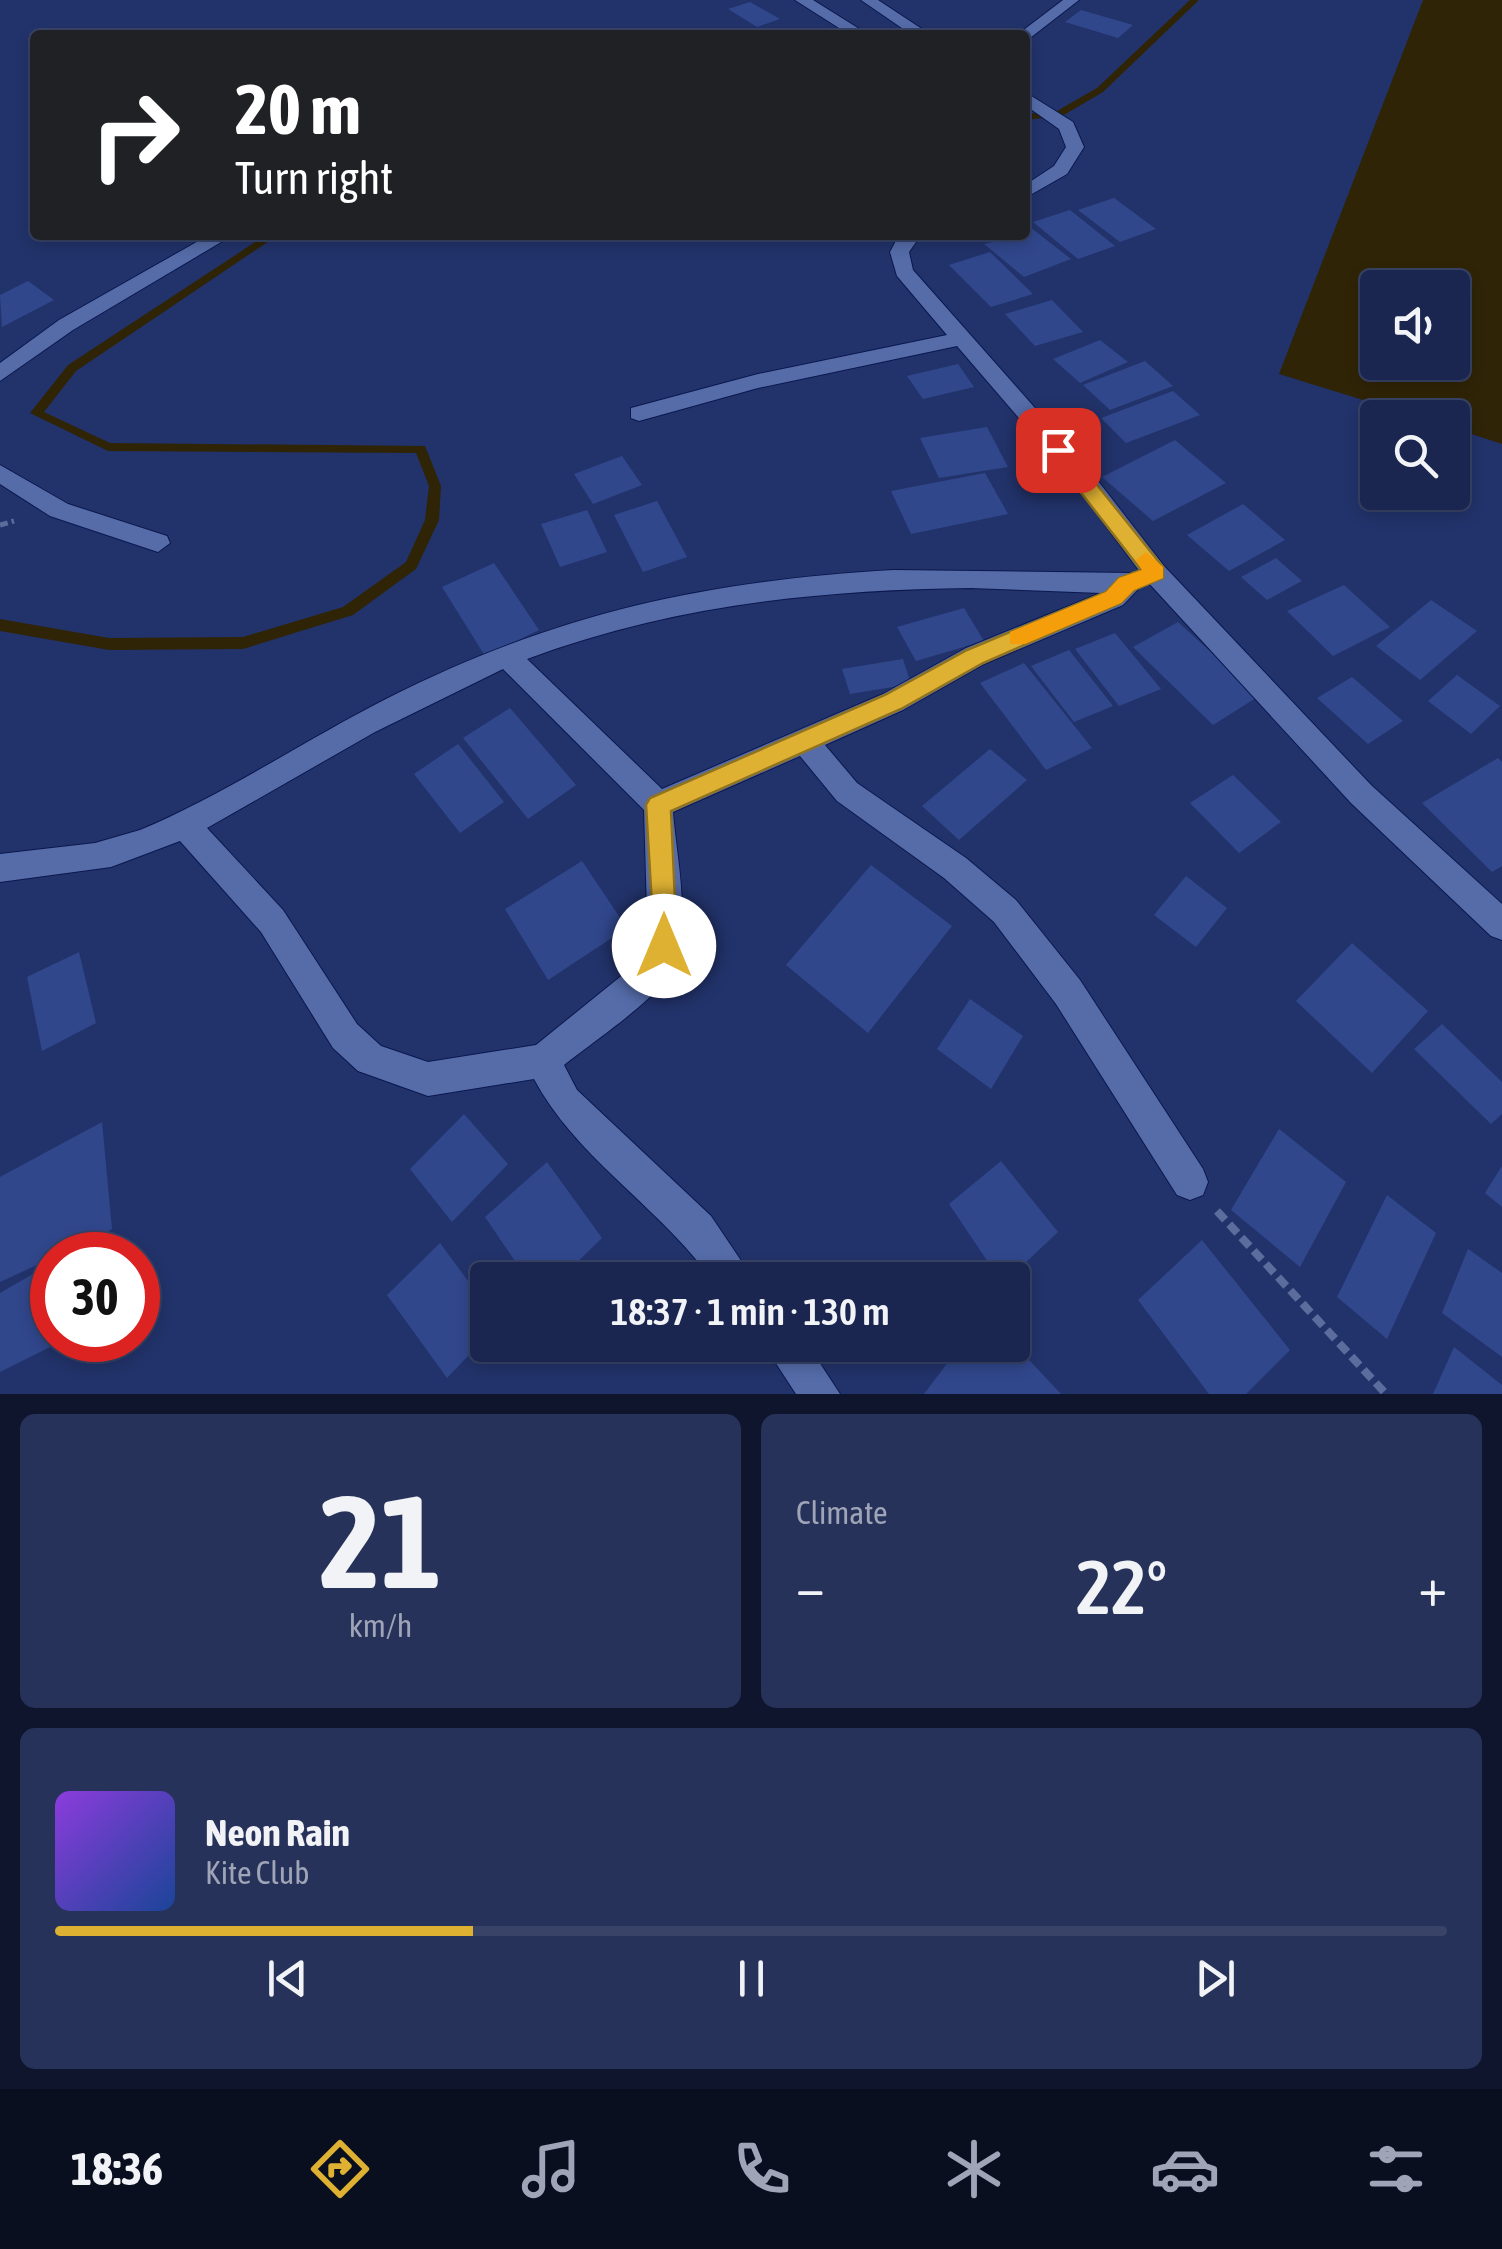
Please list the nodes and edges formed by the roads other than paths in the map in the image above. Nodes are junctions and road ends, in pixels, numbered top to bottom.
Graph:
1 (802, 0) edge
2 (868, 0) edge
3 (1072, 0) edge
4 (853, 30) edge
5 (916, 30) edge
6 (1030, 31) edge
7 (1030, 100) edge
8 (1030, 189) edge
9 (213, 240) edge
10 (905, 240) edge
11 (959, 339) junction
12 (0, 374) edge
13 (639, 413) dead end
14 (0, 473) edge
15 (158, 544) dead end
16 (1155, 573) junction
17 (1127, 584) junction
18 (506, 656) junction
19 (806, 742) junction
20 (658, 805) junction
21 (184, 824) junction
22 (0, 868) edge
23 (1502, 925) edge
24 (543, 1061) junction
25 (1190, 1182) road end
26 (722, 1262) edge
27 (796, 1362) edge
28 (820, 1394) edge

1 - 4 street
2 - 5 street
3 - 6 street
7 - 8 street
9 - 12 street
10 - 11 street
11 - 13 street
11 - 16 street
14 - 15 street
16 - 17 street
16 - 23 street
17 - 18 street
17 - 19 street
18 - 20 street
18 - 21 street
19 - 20 street
19 - 25 street
20 - 24 street
21 - 22 street
21 - 24 street
24 - 26 street
27 - 28 street

